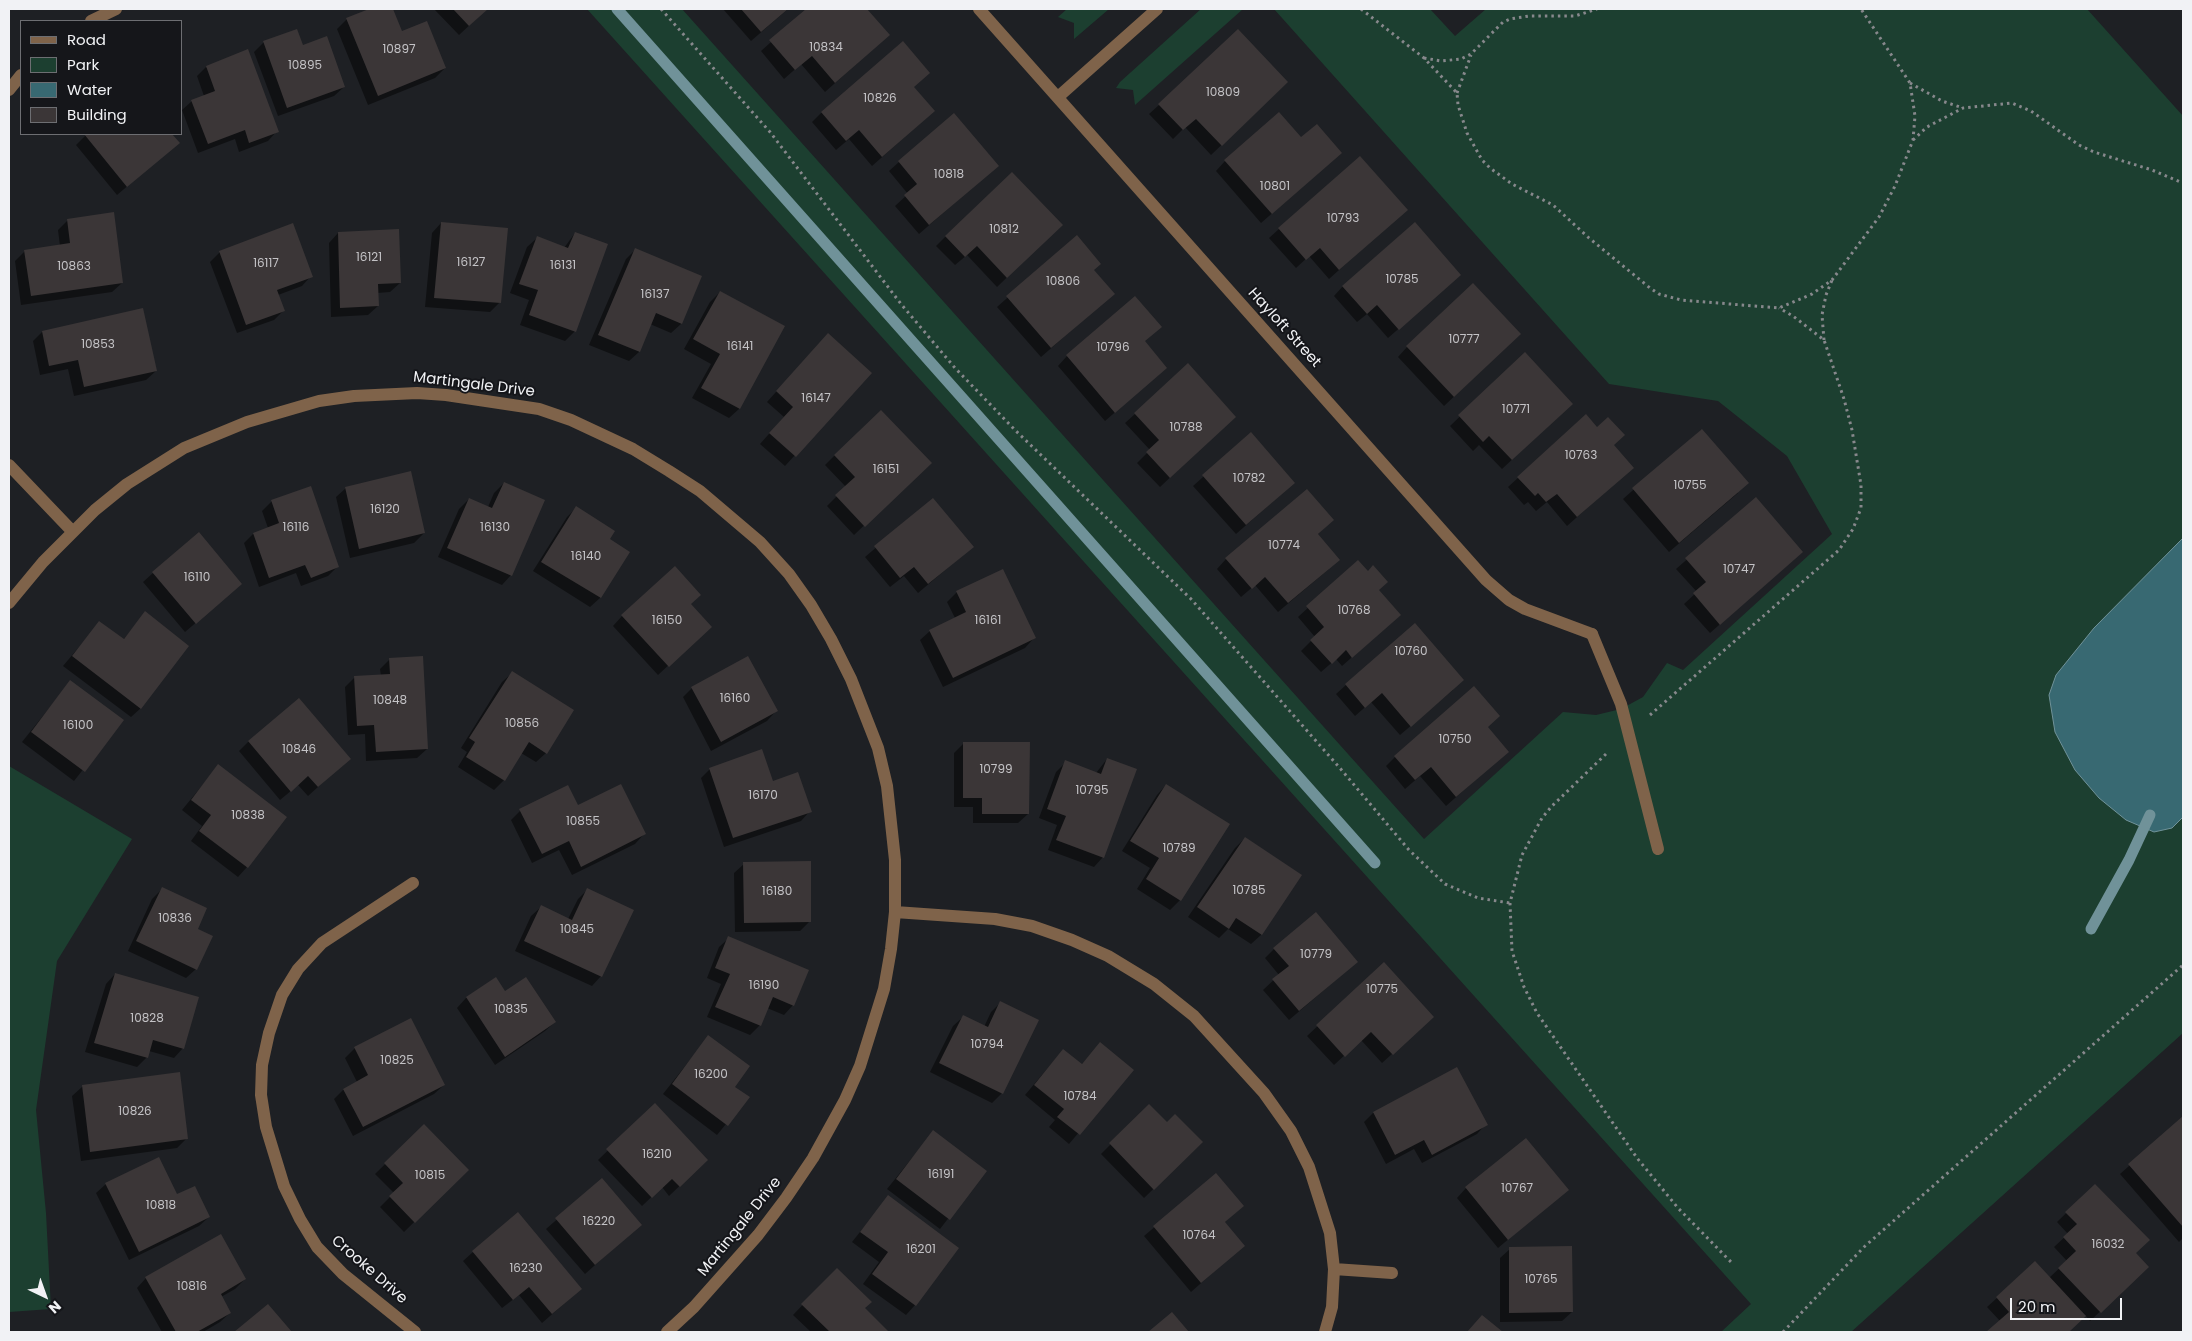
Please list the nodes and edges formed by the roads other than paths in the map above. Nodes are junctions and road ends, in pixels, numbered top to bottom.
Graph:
1 (116, 9) edge
2 (979, 9) edge
3 (1157, 9) edge
4 (93, 20) edge
5 (20, 76) edge
6 (9, 90) edge
7 (1058, 97) junction
8 (9, 465) edge
9 (72, 531) junction
10 (9, 603) edge
11 (1658, 849) dead end
12 (413, 883) dead end
13 (895, 912) junction
14 (1334, 1269) junction
15 (1392, 1273) dead end
16 (415, 1332) edge
17 (667, 1332) edge
18 (1325, 1332) edge

1 - 4 street
2 - 7 street, Hayloft Street
3 - 7 street
5 - 6 street
7 - 11 street, Hayloft Street
8 - 9 street
9 - 10 street, Martingale Drive
9 - 13 street, Martingale Drive
12 - 16 street, Crooke Drive
13 - 14 street
13 - 17 street, Martingale Drive
14 - 15 street
14 - 18 street

